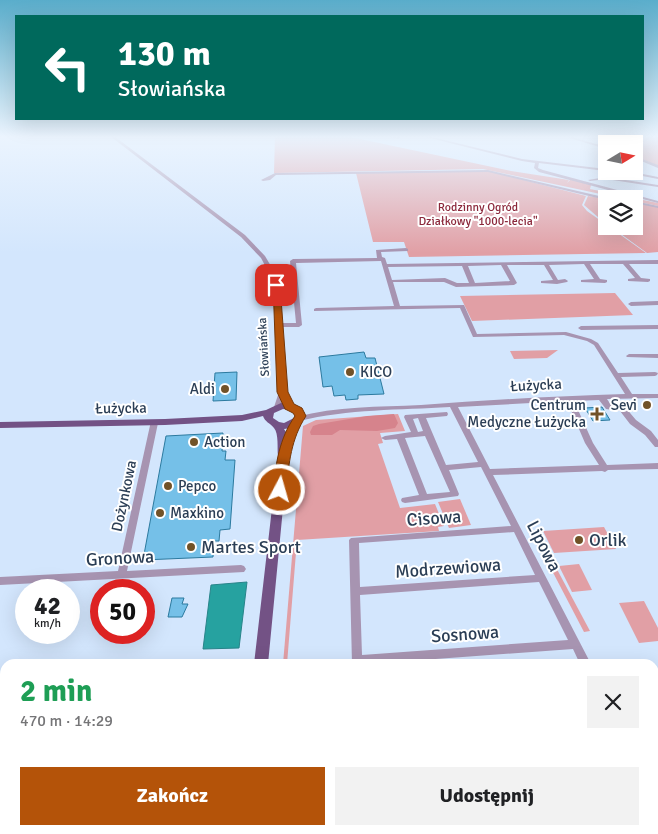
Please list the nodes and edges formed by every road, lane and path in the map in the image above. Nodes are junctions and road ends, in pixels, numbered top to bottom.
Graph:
1 (163, 175) edge
2 (274, 175) edge
3 (505, 175) edge
4 (555, 175) edge
5 (565, 175) edge
6 (643, 175) edge
7 (658, 178) edge
8 (263, 180) dead end
9 (656, 185) edge
10 (598, 196) edge
11 (658, 202) edge
12 (643, 204) edge
13 (658, 207) edge
14 (406, 250) dead end
15 (380, 259) junction
16 (658, 262) edge
17 (586, 263) junction
18 (625, 263) junction
19 (546, 264) junction
20 (388, 265) dead end
21 (504, 265) junction
22 (465, 266) junction
23 (630, 280) dead end
24 (639, 280) junction
25 (648, 280) dead end
26 (394, 281) dead end
27 (582, 281) dead end
28 (598, 281) junction
29 (605, 281) dead end
30 (523, 282) dead end
31 (543, 282) dead end
32 (557, 282) junction
33 (565, 282) dead end
34 (514, 283) junction
35 (472, 285) junction
36 (658, 303) edge
37 (632, 304) dead end
38 (398, 308) junction
39 (316, 310) dead end
40 (279, 325) junction
41 (658, 327) edge
42 (580, 328) dead end
43 (629, 356) dead end
44 (658, 356) edge
45 (655, 374) dead end
46 (616, 375) junction
47 (283, 392) junction
48 (630, 396) junction
49 (658, 396) edge
50 (601, 397) junction
51 (570, 401) junction
52 (453, 405) junction
53 (444, 414) dead end
54 (295, 415) junction
55 (273, 416) junction
56 (421, 416) junction
57 (154, 423) junction
58 (0, 425) edge
59 (428, 433) junction
60 (415, 434) junction
61 (400, 436) junction
62 (385, 438) dead end
63 (658, 445) edge
64 (283, 456) junction
65 (483, 464) junction
66 (658, 466) edge
67 (444, 468) junction
68 (605, 469) junction
69 (488, 472) junction
70 (424, 497) junction
71 (405, 500) dead end
72 (517, 529) junction
73 (241, 569) dead end
74 (122, 574) junction
75 (542, 578) junction
76 (0, 581) edge
77 (356, 591) junction
78 (576, 644) junction
79 (262, 659) edge
80 (357, 659) edge
81 (394, 659) edge
82 (584, 659) edge

1 - 40 street, Słowiańska
2 - 8 street
3 - 10 street
4 - 11 street
5 - 9 street
6 - 7 street
12 - 13 street
14 - 15 street
15 - 38 street
15 - 40 street
16 - 18 street
17 - 18 street
17 - 19 street
17 - 28 street
18 - 24 street
19 - 21 street
19 - 32 street
20 - 22 street
21 - 22 street
21 - 34 street
22 - 35 street
23 - 24 street
24 - 25 street
26 - 35 street
27 - 28 street
28 - 29 street
30 - 34 street
31 - 32 street
32 - 33 street
34 - 35 street
36 - 37 street
38 - 39 street
38 - 46 street
40 - 47 street, Słowiańska
41 - 42 street
43 - 44 street
45 - 46 street
46 - 48 street
47 - 54 street, Słowiańska
47 - 55 street, Słowiańska
48 - 49 street, Łużycka
48 - 50 street, Łużycka
50 - 51 street, Łużycka
50 - 63 street
51 - 52 street, Łużycka
51 - 68 street
52 - 54 street, Łużycka
52 - 65 street, Lipowa
53 - 56 street
54 - 55 main road
54 - 55 main road
54 - 64 main road
55 - 57 main road, Łużycka
55 - 64 main road
56 - 59 street
56 - 60 street
57 - 58 main road, Łużycka
57 - 74 street, Dożynkowa
59 - 60 street
59 - 67 street
60 - 61 street
61 - 62 street
61 - 70 street
64 - 79 main road
65 - 67 street
65 - 69 street, Lipowa
66 - 68 street
67 - 70 street
68 - 69 street
69 - 72 street, Lipowa
70 - 71 street
72 - 75 street, Lipowa
72 - 77 street, Cisowa
73 - 74 street, Gronowa
74 - 76 street, Gronowa
75 - 77 street, Modrzewiowa
75 - 78 street, Lipowa
77 - 80 street
78 - 81 street, Sosnowa
78 - 82 street, Lipowa

